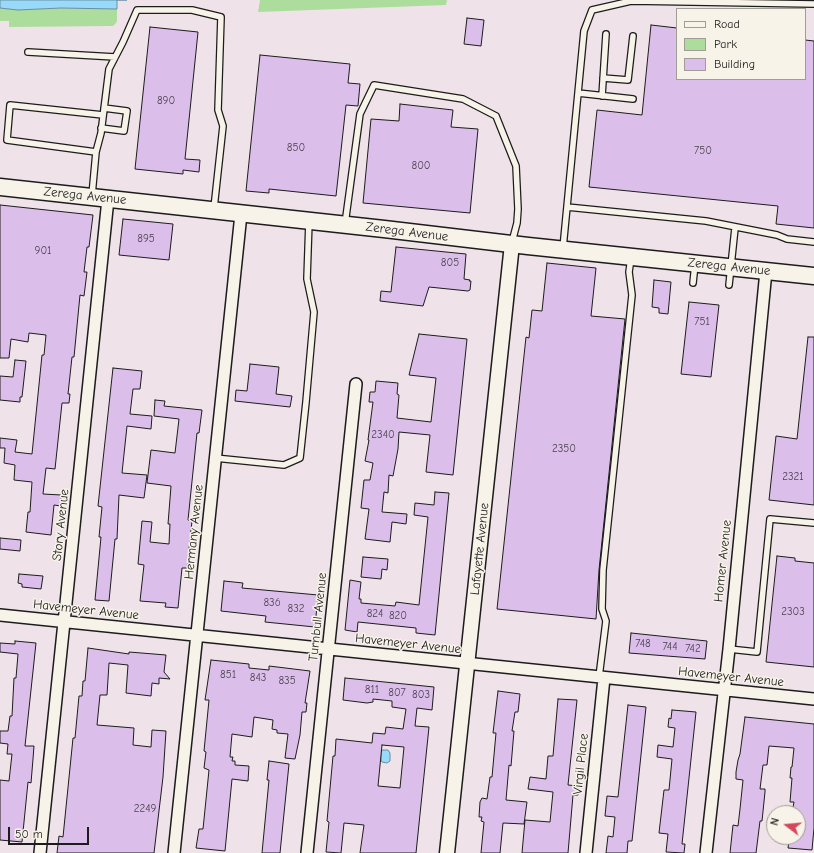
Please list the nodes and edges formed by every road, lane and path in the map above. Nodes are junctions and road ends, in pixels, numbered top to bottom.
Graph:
1 (814, 4) edge
2 (606, 34) dead end
3 (633, 36) dead end
4 (28, 52) dead end
5 (115, 57) junction
6 (603, 78) junction
7 (578, 93) junction
8 (602, 96) junction
9 (633, 99) dead end
10 (104, 108) junction
11 (103, 115) junction
12 (101, 128) junction
13 (96, 152) junction
14 (0, 187) edge
15 (92, 197) junction
16 (108, 199) junction
17 (567, 207) junction
18 (214, 211) junction
19 (241, 214) junction
20 (309, 221) junction
21 (345, 225) junction
22 (735, 228) junction
23 (814, 242) edge
24 (512, 244) junction
25 (563, 250) junction
26 (631, 257) junction
27 (695, 264) junction
28 (731, 268) junction
29 (766, 271) junction
30 (814, 276) edge
31 (693, 283) dead end
32 (729, 285) dead end
33 (356, 384) dead end
34 (215, 458) junction
35 (814, 523) edge
36 (0, 615) edge
37 (64, 622) junction
38 (197, 636) junction
39 (328, 649) junction
40 (728, 649) junction
41 (467, 664) junction
42 (601, 678) junction
43 (724, 690) junction
44 (814, 700) edge
45 (40, 853) edge
46 (174, 853) edge
47 (307, 853) edge
48 (447, 853) edge
49 (586, 853) edge
50 (706, 853) edge

1 - 7 lane
2 - 6 lane
3 - 6 lane
4 - 5 lane
5 - 10 lane
5 - 18 lane
6 - 8 lane
7 - 8 lane
7 - 17 lane
8 - 9 lane
10 - 11 lane
10 - 12 lane
11 - 12 lane
11 - 13 lane
12 - 13 lane
13 - 15 lane
14 - 15 main road, Zerega Avenue
15 - 16 main road, Zerega Avenue
16 - 18 main road, Zerega Avenue
16 - 37 street, Story Avenue
17 - 22 lane
17 - 25 lane
18 - 19 main road, Zerega Avenue
19 - 20 main road, Zerega Avenue
19 - 34 street, Hermany Avenue
20 - 21 main road, Zerega Avenue
20 - 34 lane
21 - 24 main road, Zerega Avenue
21 - 24 lane
22 - 23 lane
22 - 28 lane
24 - 25 main road, Zerega Avenue
24 - 41 street, Lafayette Avenue
25 - 26 main road, Zerega Avenue
26 - 27 main road, Zerega Avenue
26 - 42 lane
27 - 28 main road, Zerega Avenue
27 - 31 lane
28 - 29 main road, Zerega Avenue
28 - 32 lane
29 - 30 main road, Zerega Avenue
29 - 40 street, Homer Avenue
33 - 39 street, Turnbull Avenue
34 - 38 street, Hermany Avenue
35 - 40 lane
36 - 37 street, Havemeyer Avenue
37 - 38 street, Havemeyer Avenue
37 - 45 street, Story Avenue
38 - 39 street, Havemeyer Avenue
38 - 46 street, Hermany Avenue
39 - 41 street, Havemeyer Avenue
39 - 47 street, Turnbull Avenue
40 - 43 street, Homer Avenue
41 - 42 street, Havemeyer Avenue
41 - 48 street, Lafayette Avenue
42 - 43 street, Havemeyer Avenue
42 - 49 street, Virgil Place
43 - 44 street, Havemeyer Avenue
43 - 50 street, Homer Avenue

